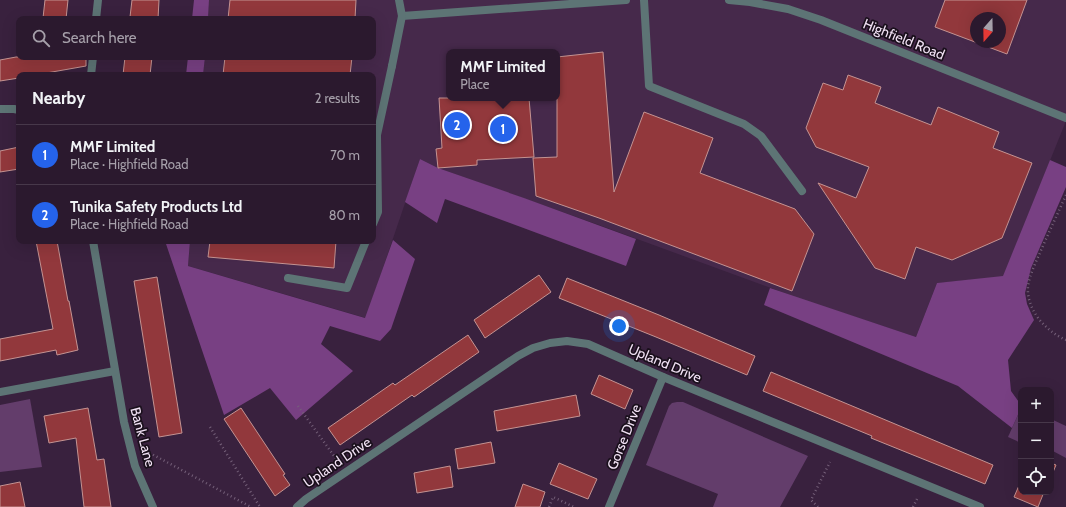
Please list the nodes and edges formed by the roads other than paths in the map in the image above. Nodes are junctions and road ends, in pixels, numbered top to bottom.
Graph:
1 (98, 0) edge
2 (399, 0) edge
3 (626, 0) edge
4 (644, 0) edge
5 (729, 0) edge
6 (96, 16) edge
7 (402, 16) junction
8 (93, 60) edge
9 (91, 72) edge
10 (0, 109) edge
11 (16, 109) edge
12 (1066, 118) edge
13 (802, 191) dead end
14 (376, 217) edge
15 (94, 244) edge
16 (365, 244) edge
17 (288, 278) dead end
18 (115, 371) junction
19 (663, 377) junction
20 (0, 392) edge
21 (153, 507) edge
22 (297, 507) edge
23 (609, 507) edge
24 (980, 507) edge

1 - 6 street
2 - 7 street
3 - 7 street
4 - 13 street
5 - 12 street, Highfield Road
7 - 14 street
8 - 9 street
10 - 11 street
15 - 18 street, Bank Lane
16 - 17 street
18 - 20 street
18 - 21 street, Bank Lane
19 - 22 street, Upland Drive
19 - 23 street, Gorse Drive
19 - 24 street, Upland Drive

